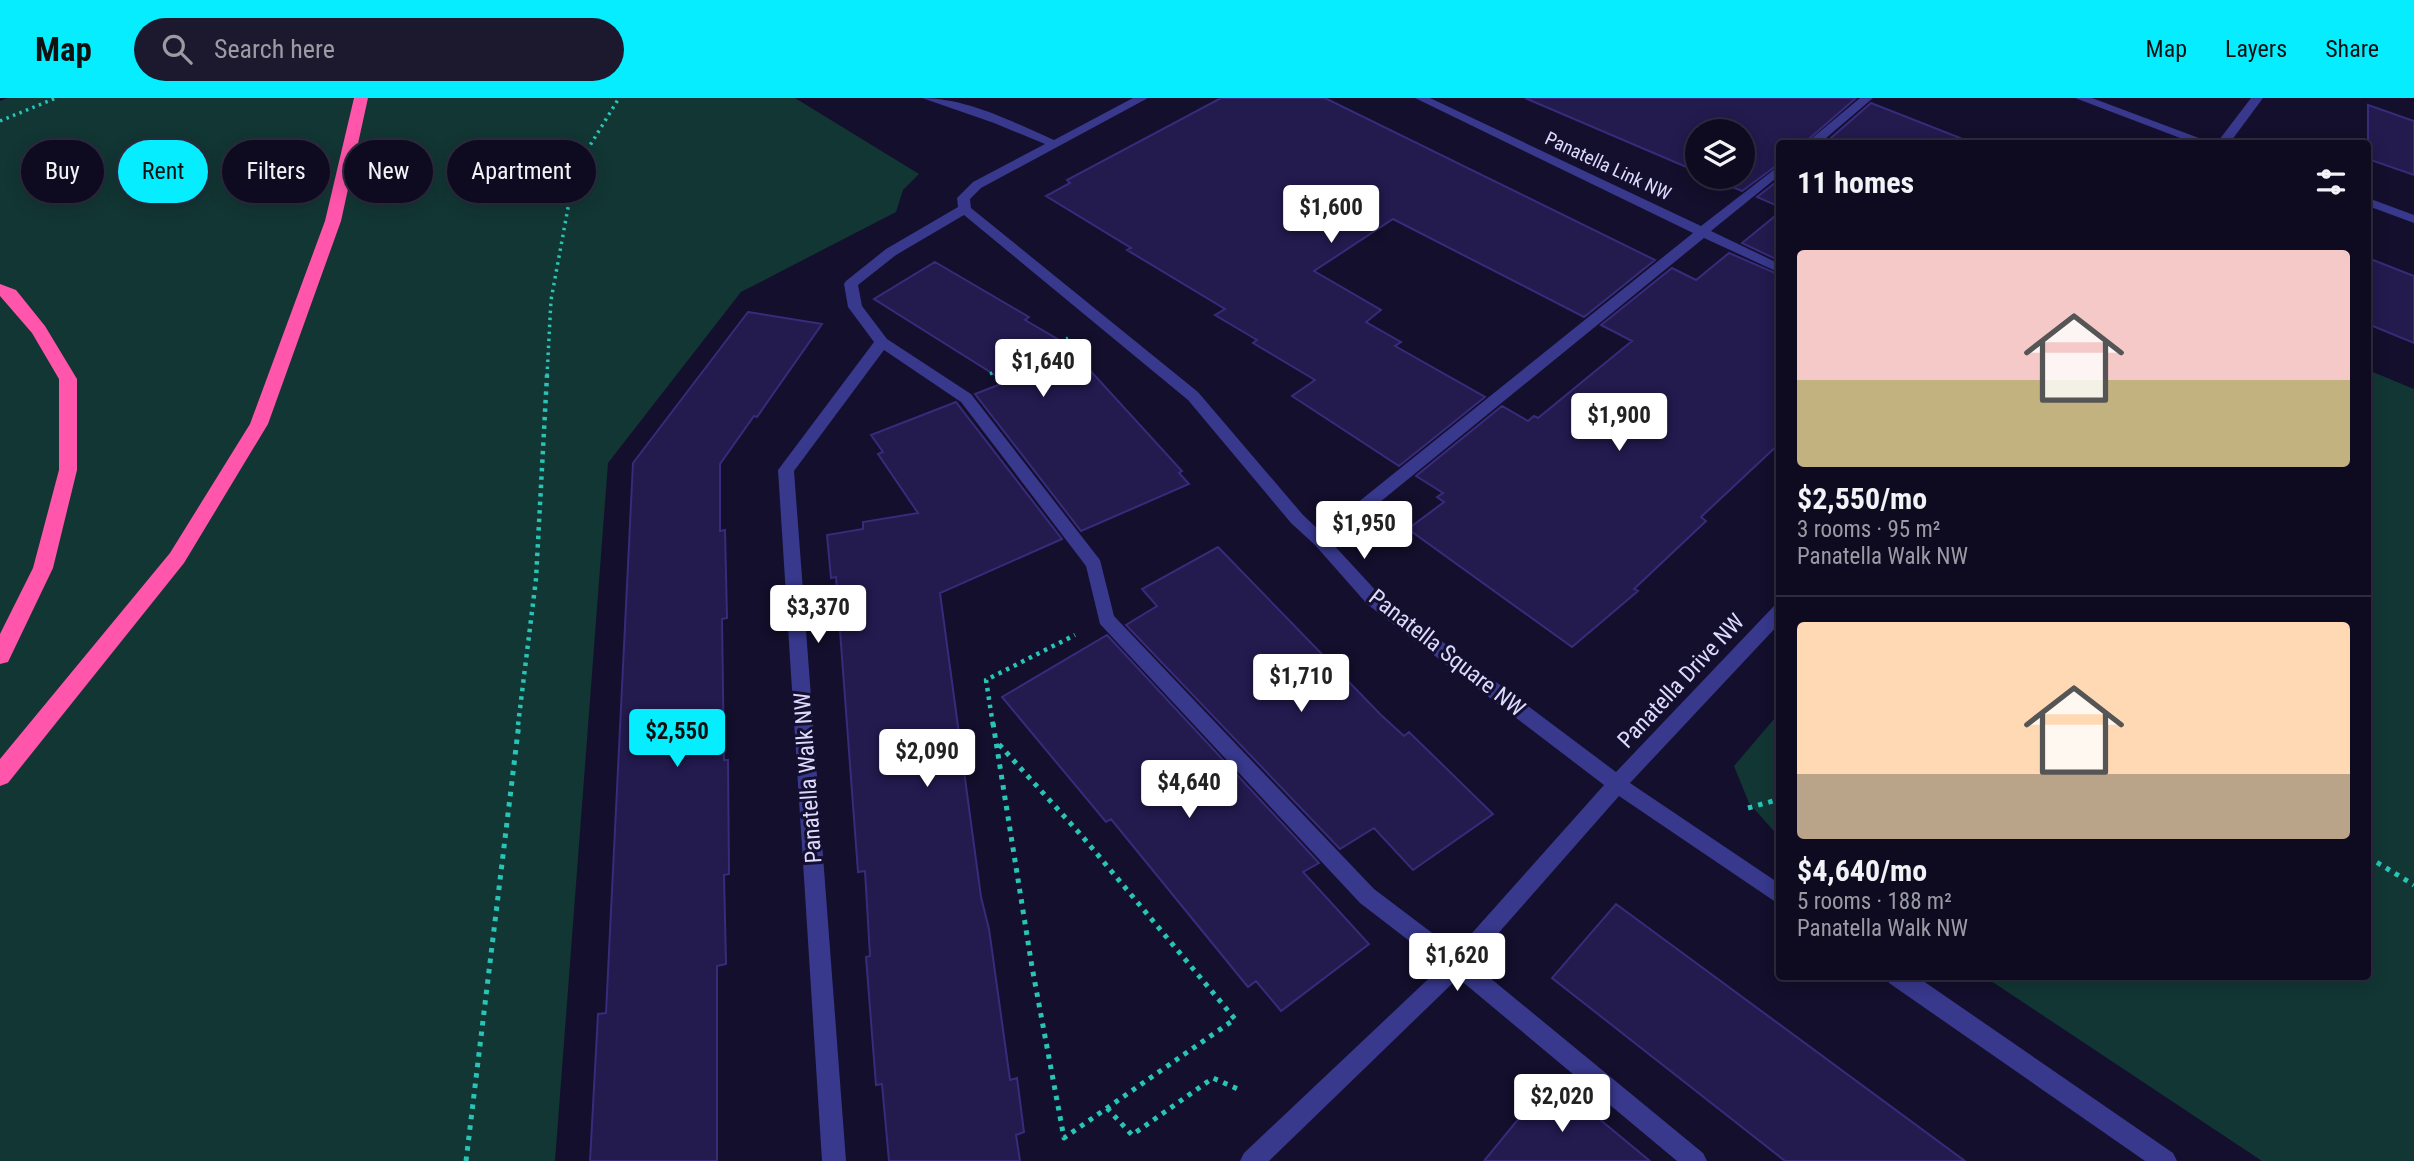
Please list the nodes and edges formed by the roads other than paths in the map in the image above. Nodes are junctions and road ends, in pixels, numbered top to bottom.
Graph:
1 (361, 98) edge
2 (928, 98) edge
3 (1142, 98) edge
4 (1421, 98) edge
5 (1867, 98) edge
6 (2081, 98) edge
7 (2258, 98) edge
8 (1816, 140) edge
9 (2198, 140) edge
10 (2225, 140) edge
11 (1054, 145) junction
12 (1776, 172) edge
13 (2371, 203) edge
14 (965, 209) junction
15 (2414, 219) edge
16 (1702, 232) junction
17 (1776, 267) edge
18 (0, 289) edge
19 (883, 342) junction
20 (1321, 541) junction
21 (1776, 615) edge
22 (0, 656) edge
23 (0, 776) edge
24 (1618, 784) junction
25 (1776, 893) edge
26 (1456, 965) junction
27 (1903, 980) edge
28 (834, 1161) edge
29 (1252, 1161) edge
30 (1695, 1161) edge
31 (2165, 1161) edge

1 - 23 highway
2 - 11 street
3 - 11 street
4 - 16 street, Panatella Link NW
5 - 8 street
6 - 9 street
7 - 10 street
11 - 14 street
12 - 16 street
13 - 15 street
14 - 19 street
14 - 20 street, Panatella Square NW
16 - 17 street, Panatella Link NW
16 - 20 street
18 - 22 highway
19 - 26 street
19 - 28 street, Panatella Walk NW
20 - 24 street, Panatella Square NW
21 - 24 street, Panatella Drive NW
24 - 25 street, Panatella Square NW
24 - 26 street
26 - 29 street
26 - 30 street
27 - 31 street

